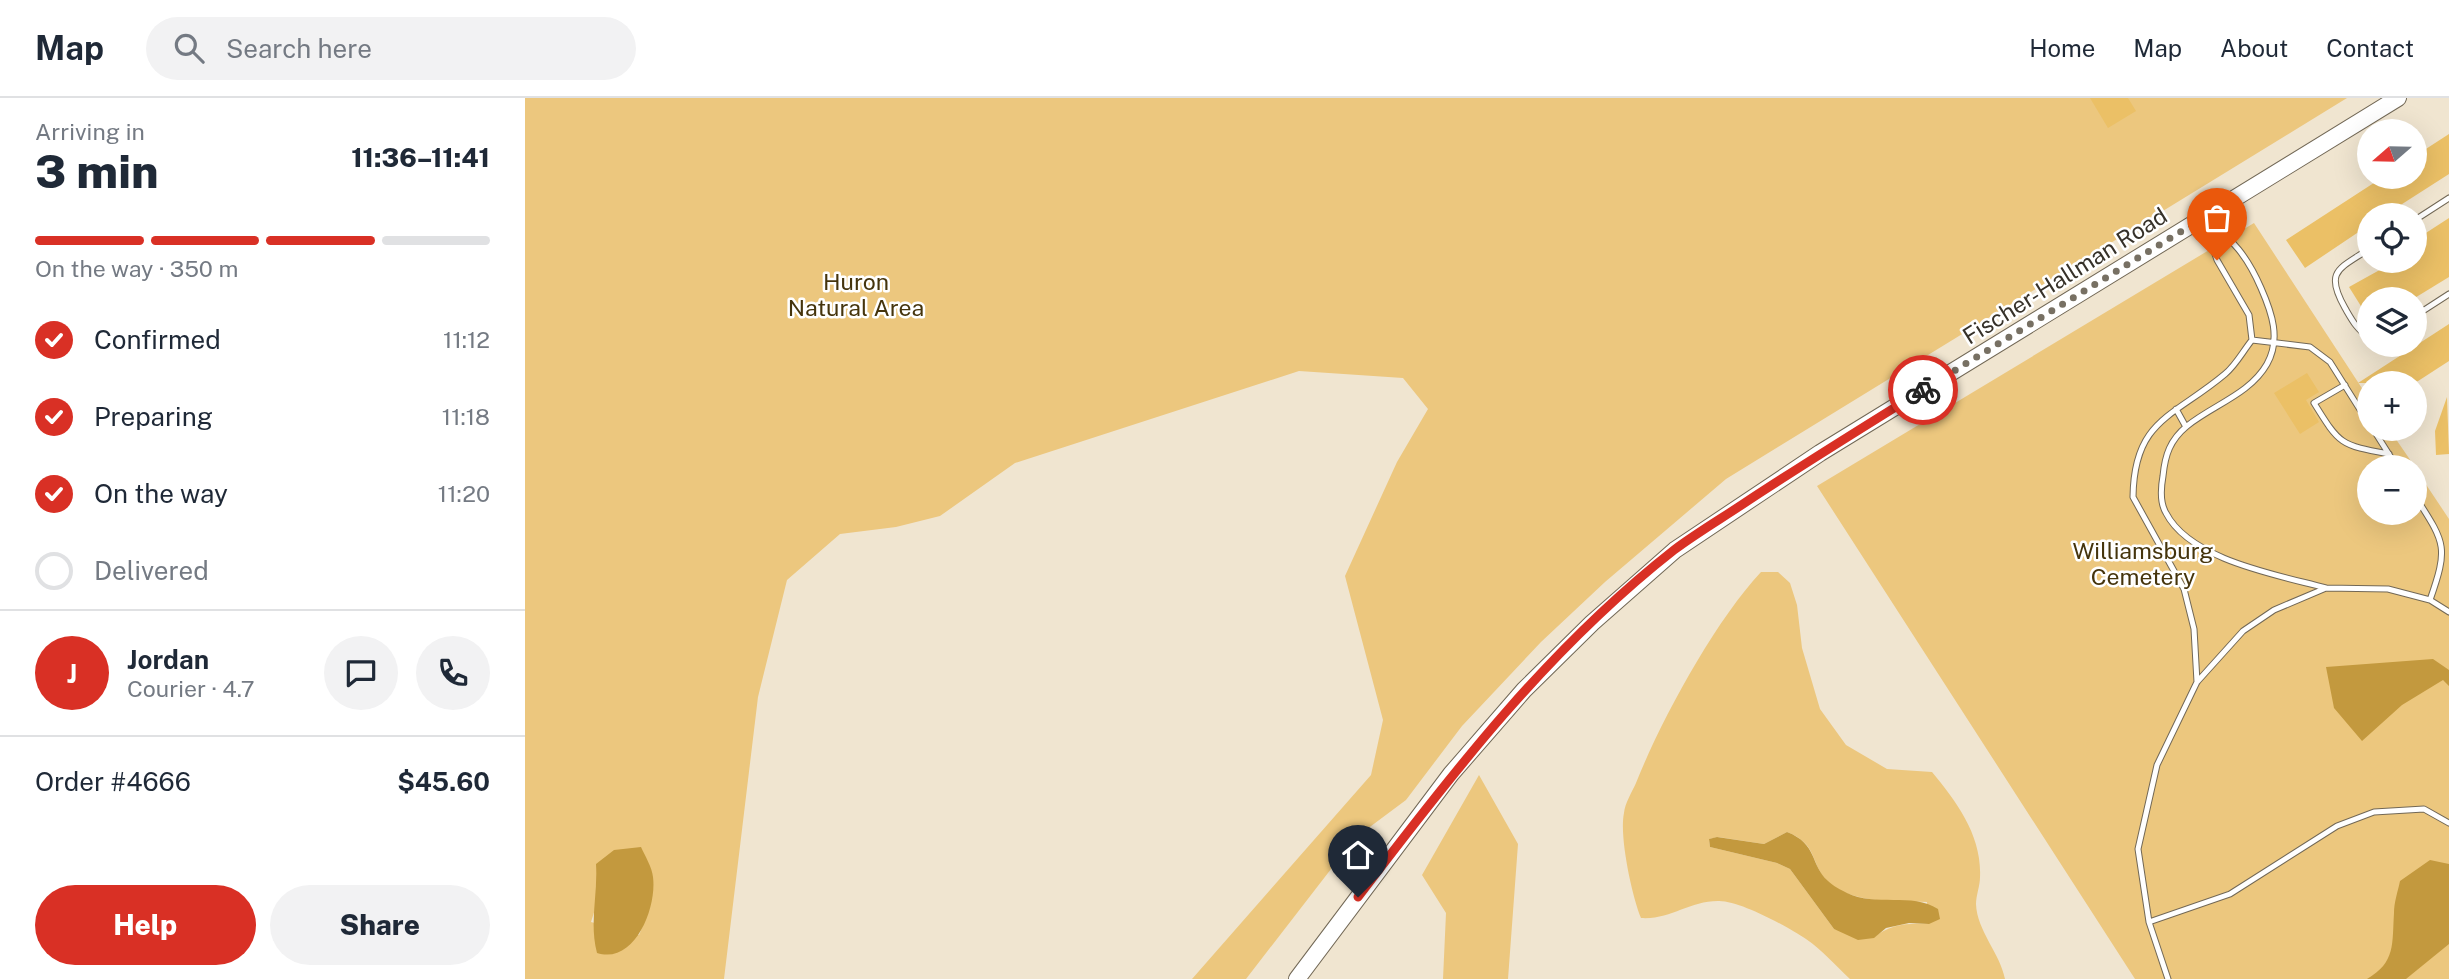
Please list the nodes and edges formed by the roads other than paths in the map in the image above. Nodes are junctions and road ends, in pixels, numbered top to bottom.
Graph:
1 (2398, 98) edge
2 (2449, 198) edge
3 (2427, 212) edge
4 (2203, 218) junction
5 (2357, 257) edge
6 (2449, 294) edge
7 (2427, 308) edge
8 (2357, 328) edge
9 (2252, 340) junction
10 (2276, 343) junction
11 (2345, 385) junction
12 (2357, 404) edge
13 (2176, 409) junction
14 (2186, 426) junction
15 (2380, 441) edge
16 (2389, 454) joint
17 (2427, 515) edge
18 (2326, 588) junction
19 (2430, 600) junction
20 (2449, 612) edge
21 (2197, 682) junction
22 (2449, 823) edge
23 (2149, 922) junction
24 (1297, 979) edge
25 (2168, 979) edge

1 - 4 main road, Fischer-Hallman Road
2 - 3 lane
4 - 9 lane
4 - 10 lane
4 - 24 main road, Fischer-Hallman Road
5 - 8 lane
6 - 7 lane
9 - 10 lane
9 - 13 lane
10 - 11 lane
10 - 14 lane
11 - 12 lane
11 - 16 lane
13 - 14 lane
13 - 21 lane
14 - 18 lane
15 - 16 lane
17 - 19 lane
18 - 19 lane
18 - 21 lane
19 - 20 lane
21 - 23 lane
22 - 23 lane
23 - 25 lane

